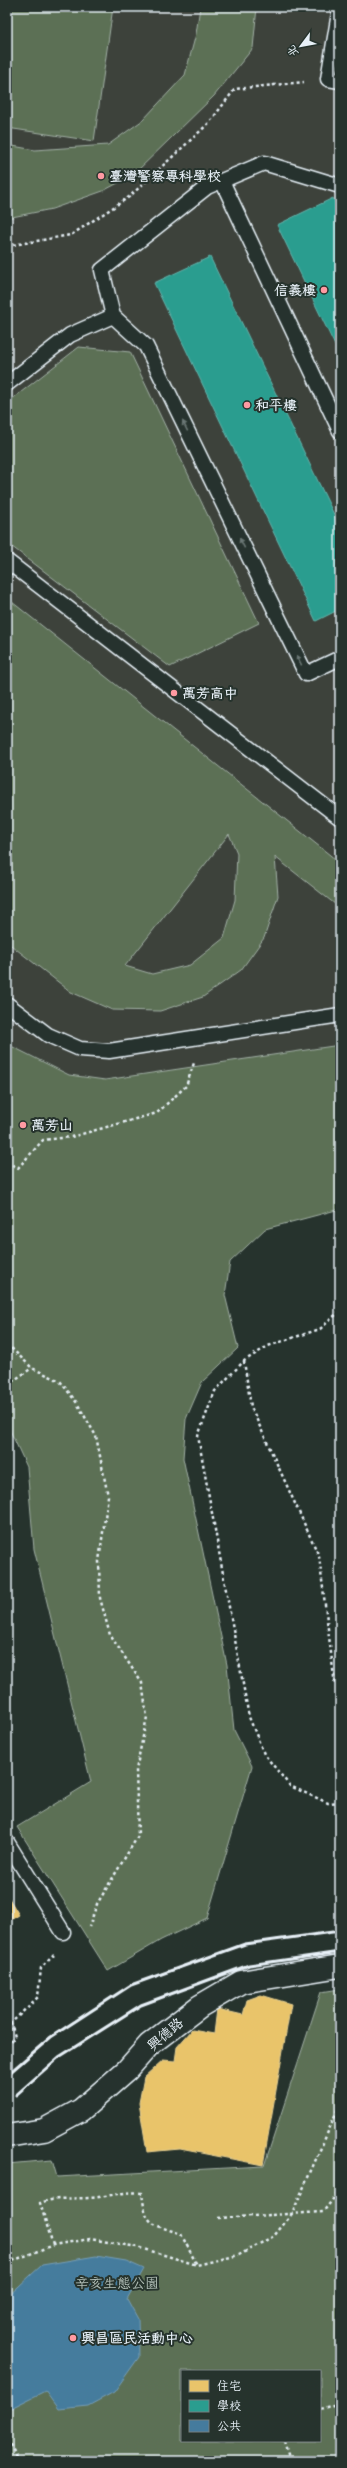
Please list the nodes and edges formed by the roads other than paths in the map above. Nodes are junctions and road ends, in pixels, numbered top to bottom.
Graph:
1 (340, 7) edge
2 (334, 80) edge
3 (222, 181) junction
4 (340, 186) edge
5 (113, 316) junction
6 (7, 384) edge
7 (340, 431) edge
8 (7, 561) edge
9 (340, 658) edge
10 (340, 818) edge
11 (7, 1004) edge
12 (340, 1015) edge
13 (7, 1842) edge
14 (63, 1932) road end
15 (340, 1966) edge
16 (7, 2136) edge

1 - 2 lane
3 - 4 lane
3 - 5 lane
3 - 7 lane
5 - 6 lane
9 -> 5 lane
8 - 10 lane
11 - 12 lane
13 - 14 lane
15 - 16 street, 興德路

